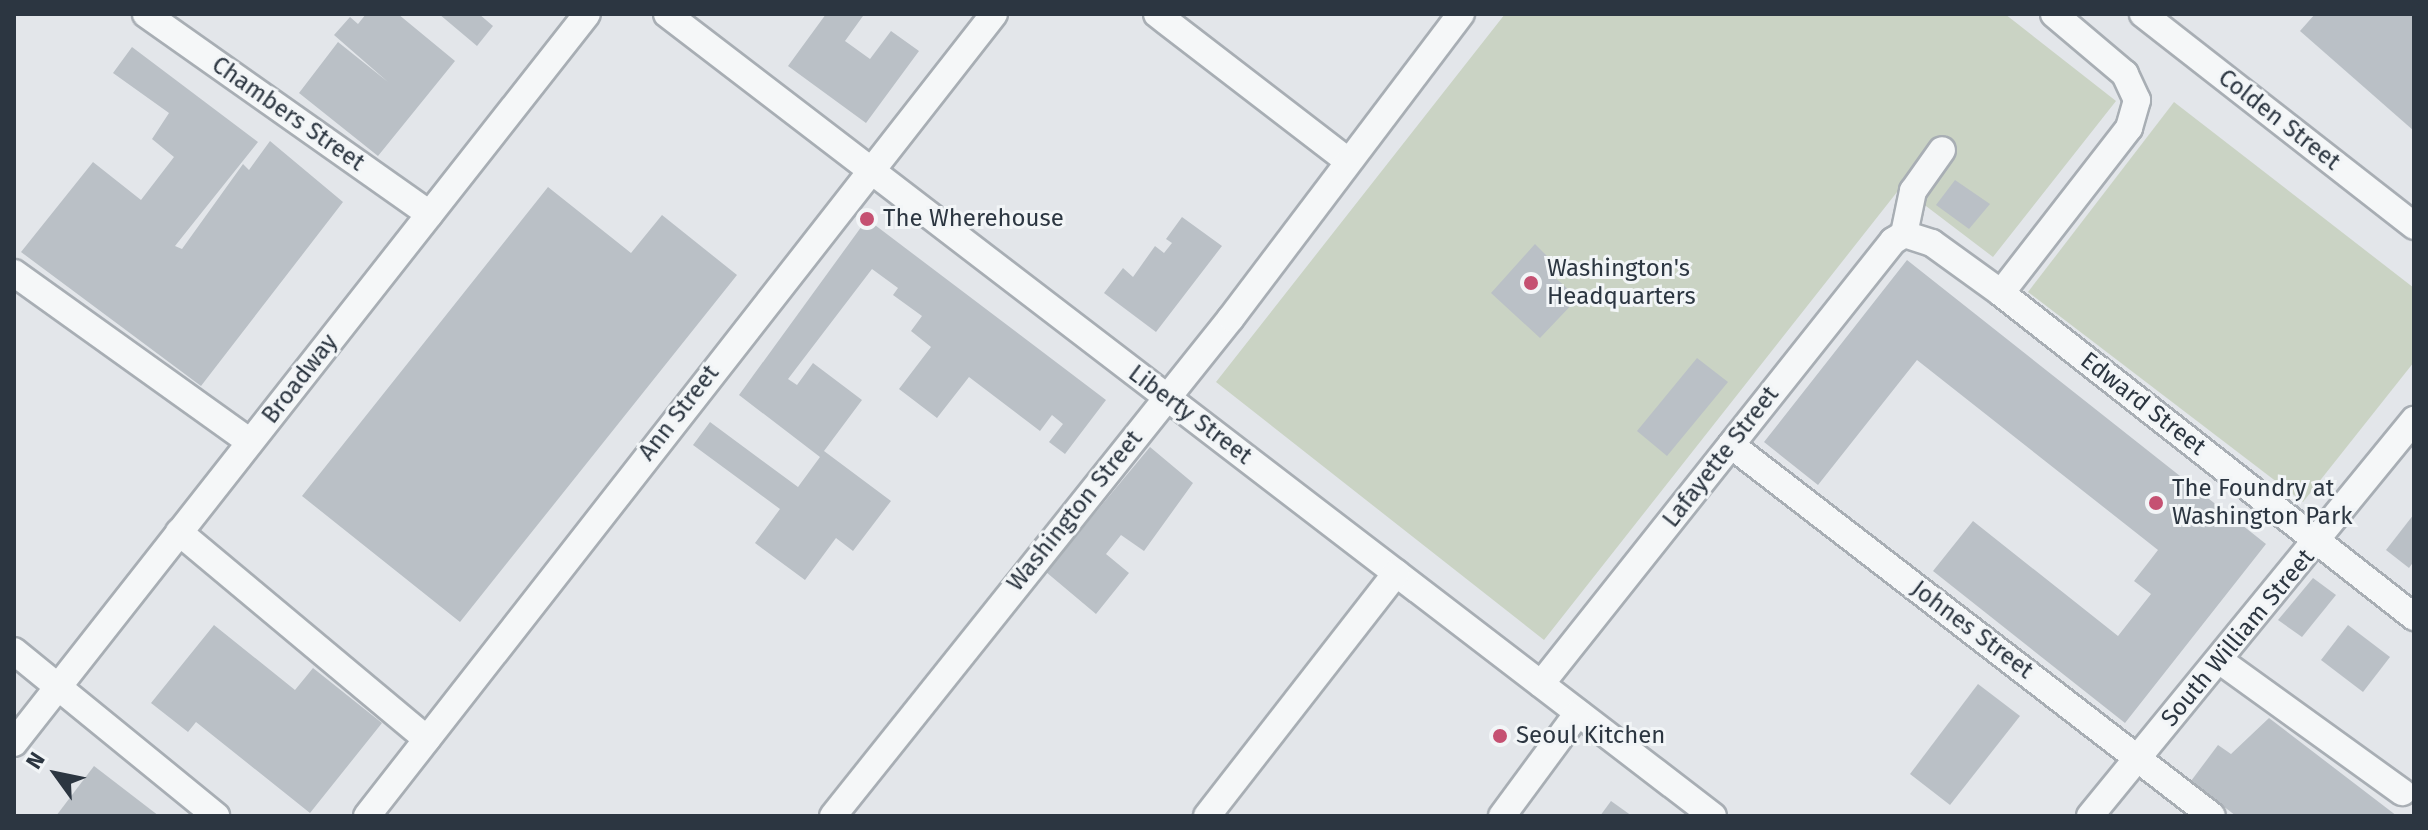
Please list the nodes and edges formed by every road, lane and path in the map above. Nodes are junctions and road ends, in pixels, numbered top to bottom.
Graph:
1 (146, 14) edge
2 (587, 14) edge
3 (667, 14) edge
4 (994, 14) edge
5 (1157, 14) edge
6 (1461, 14) edge
7 (2054, 14) edge
8 (2143, 14) edge
9 (1942, 150) dead end
10 (1348, 161) junction
11 (868, 171) junction
12 (430, 214) junction
13 (2414, 226) edge
14 (1904, 234) junction
15 (14, 273) edge
16 (2001, 293) junction
17 (1166, 397) junction
18 (2414, 420) edge
19 (250, 442) junction
20 (1731, 445) junction
21 (179, 532) junction
22 (2317, 541) junction
23 (1396, 573) junction
24 (2414, 617) edge
25 (14, 651) edge
26 (2219, 660) junction
27 (1541, 684) junction
28 (59, 686) junction
29 (1578, 713) junction
30 (427, 739) junction
31 (14, 743) edge
32 (2139, 757) junction
33 (2402, 792) dead end
34 (216, 816) edge
35 (367, 816) edge
36 (833, 816) edge
37 (1207, 816) edge
38 (1502, 816) edge
39 (1713, 816) edge
40 (2090, 816) edge
41 (2212, 816) edge

1 - 12 street, Chambers Street
2 - 12 street, Broadway
3 - 11 street, Liberty Street
4 - 11 street, Ann Street
5 - 10 street
6 - 10 street, Washington Street
7 - 16 street
8 - 13 street, Colden Street
9 - 14 street
10 - 17 street, Washington Street
11 - 17 street, Liberty Street
11 - 30 street, Ann Street
12 - 19 street, Broadway
14 - 16 street, Edward Street
14 - 20 street, Lafayette Street
15 - 19 street
16 - 22 street, Edward Street
17 - 23 street, Liberty Street
17 - 36 street, Washington Street
18 - 22 street, South William Street
19 - 21 street, Broadway
20 - 27 street, Lafayette Street
20 - 32 street, Johnes Street
21 - 28 street, Broadway
21 - 30 street
22 - 24 street, Edward Street
22 - 26 street, South William Street
23 - 27 street, Liberty Street
23 - 37 street
25 - 28 street
26 - 32 street, South William Street
26 - 33 street
27 - 29 street, Liberty Street
28 - 31 street, Broadway
28 - 34 street
29 - 38 street
29 - 39 street, Liberty Street
30 - 35 street, Ann Street
32 - 40 street, South William Street
32 - 41 street, Johnes Street

